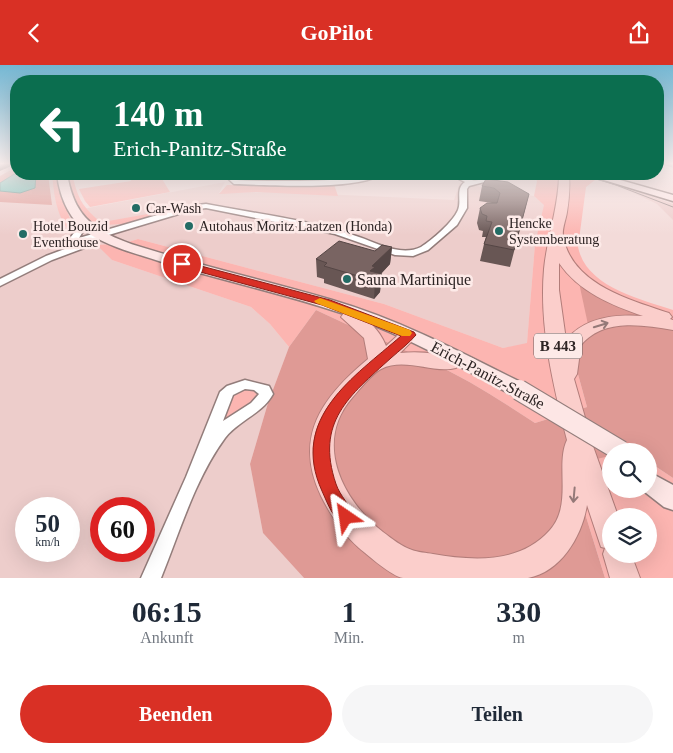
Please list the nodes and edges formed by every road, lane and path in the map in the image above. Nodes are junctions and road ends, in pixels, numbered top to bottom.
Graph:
1 (65, 187) edge
2 (465, 187) edge
3 (563, 187) edge
4 (634, 187) edge
5 (673, 198) edge
6 (77, 217) junction
7 (557, 233) junction
8 (102, 235) junction
9 (70, 243) junction
10 (49, 258) junction
11 (0, 283) edge
12 (291, 294) junction
13 (350, 317) junction
14 (673, 323) edge
15 (407, 337) junction
16 (378, 363) junction
17 (449, 363) junction
18 (566, 392) junction
19 (521, 397) junction
20 (577, 428) junction
21 (606, 443) edge
22 (602, 451) edge
23 (194, 477) junction
24 (657, 482) edge
25 (673, 499) edge
26 (602, 508) edge
27 (620, 563) edge
28 (417, 571) edge
29 (151, 578) edge
30 (625, 578) edge

1 - 6 street, Erich-Panitz-Straße
2 - 8 street
3 - 7 main road, B 443
4 - 5 street
6 - 8 street, Erich-Panitz-Straße
6 - 9 street
7 - 14 main road
7 - 18 main road, B 443
8 - 9 street
8 - 10 street
8 - 12 street, Erich-Panitz-Straße
9 - 10 street
10 - 11 street
12 - 13 street, Erich-Panitz-Straße
12 - 15 street, Erich-Panitz-Straße
13 - 15 street, Erich-Panitz-Straße
13 - 16 main road
18 -> 14 main road
15 - 16 main road
15 - 17 street, Erich-Panitz-Straße
15 - 19 street, Erich-Panitz-Straße
16 - 17 main road
16 - 28 main road
17 - 19 street, Erich-Panitz-Straße
18 - 20 main road, B 443
19 - 21 street, Erich-Panitz-Straße, bridge
19 - 22 street, Erich-Panitz-Straße
20 - 26 main road, B 443
20 -> 28 main road
23 - 23 street
23 - 29 street
24 - 25 street
27 - 30 main road

